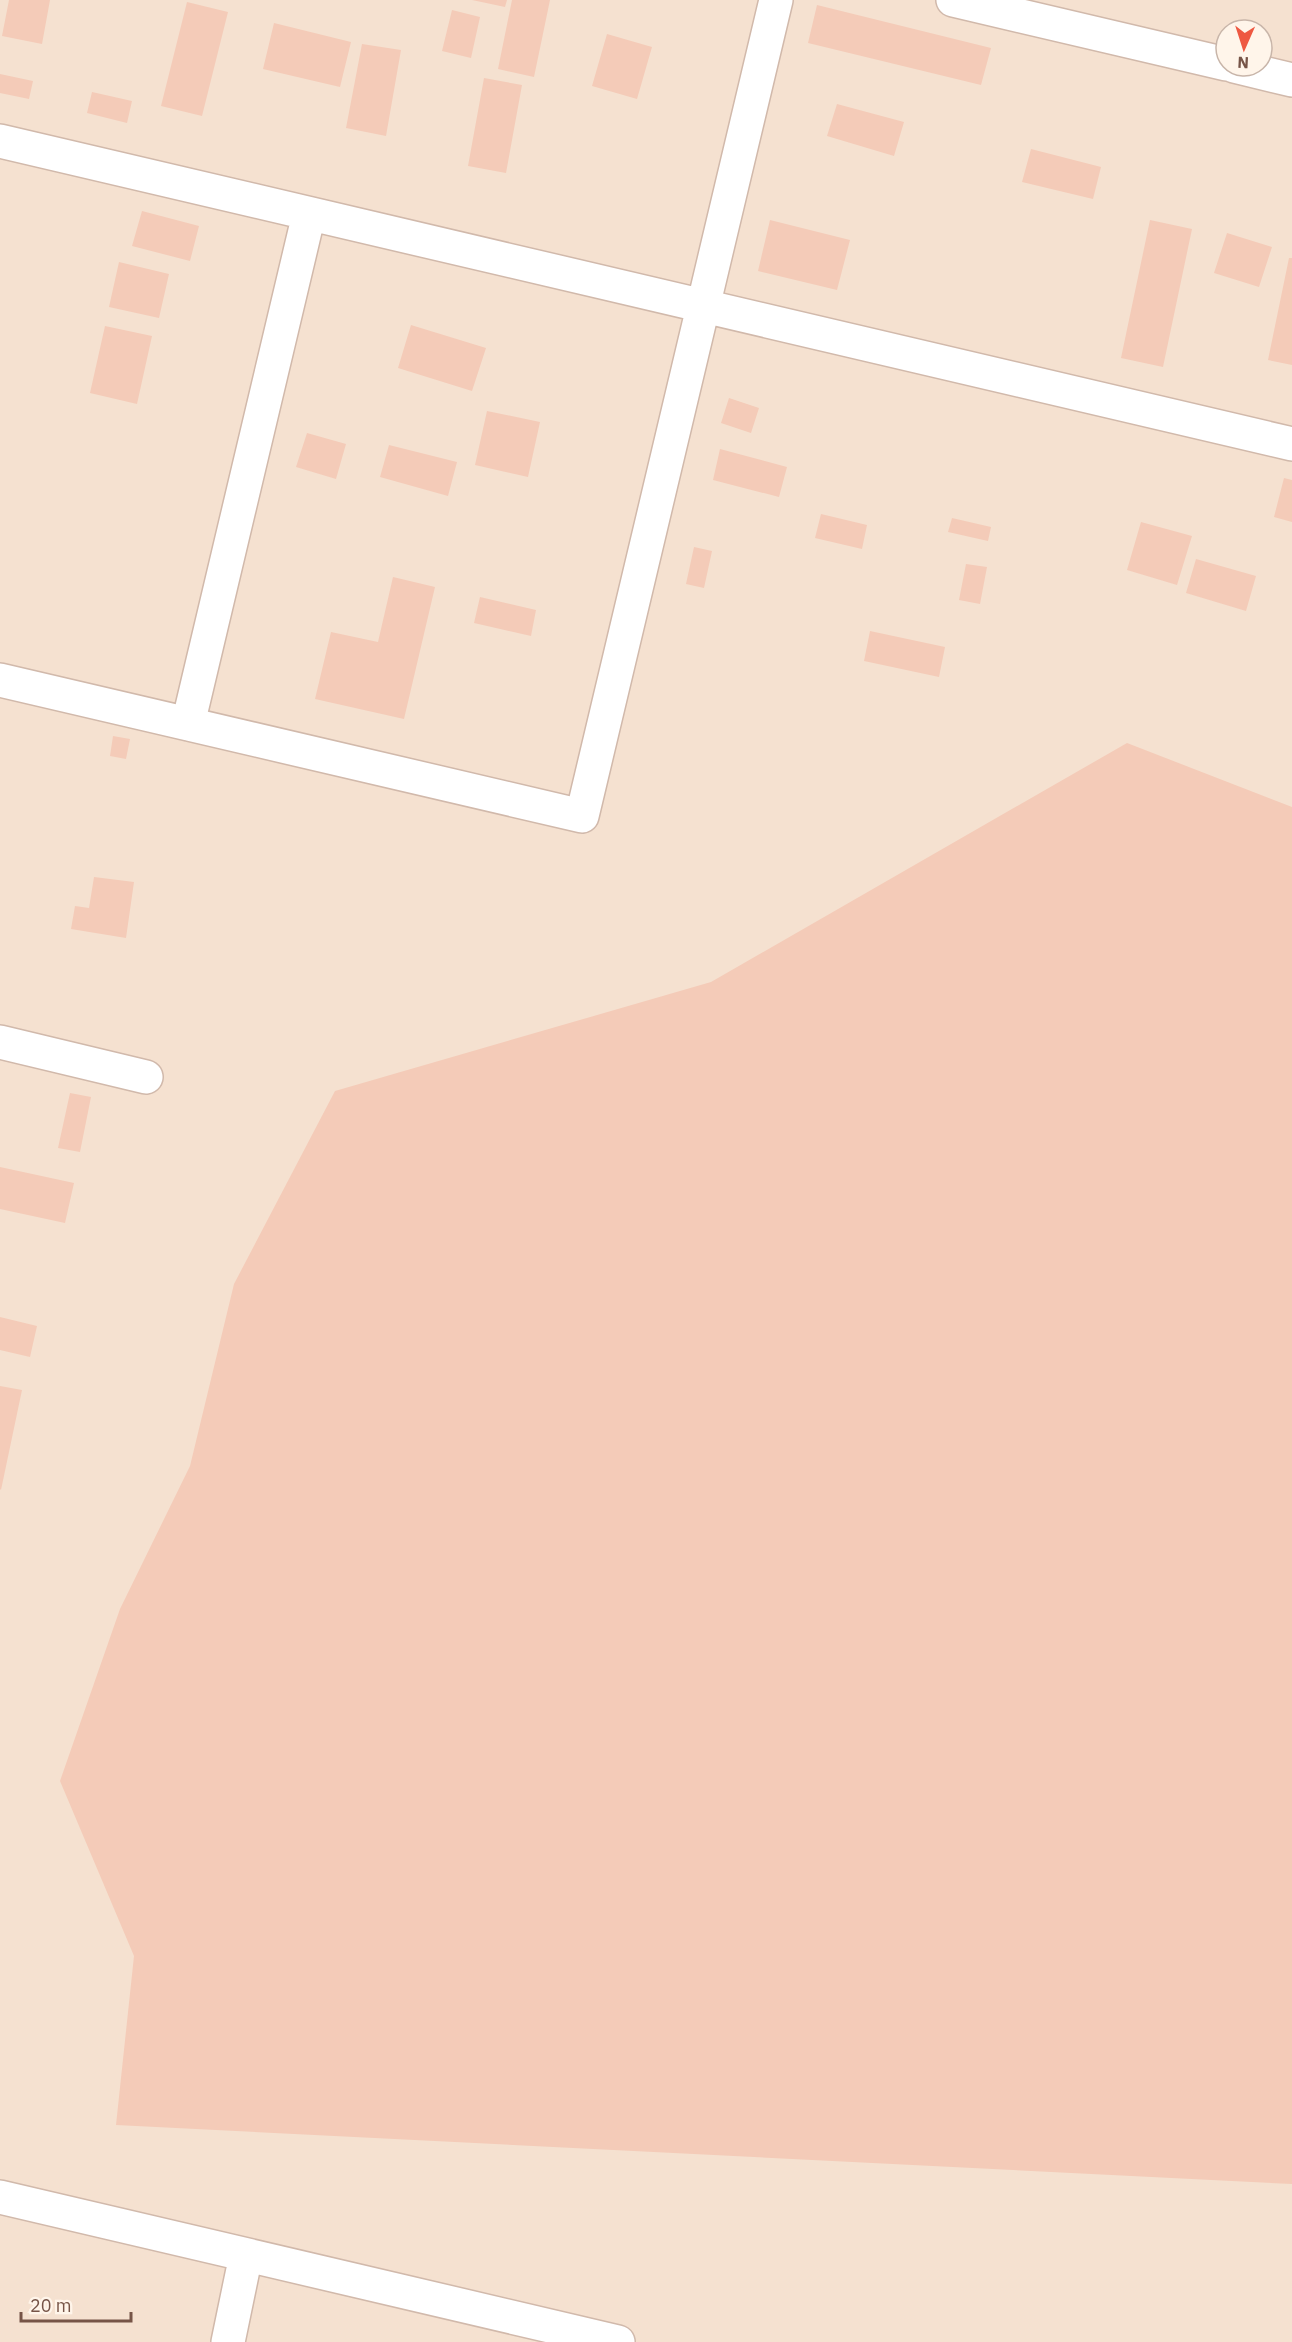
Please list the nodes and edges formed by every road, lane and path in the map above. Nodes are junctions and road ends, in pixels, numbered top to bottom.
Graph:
1 (776, 0) edge
2 (953, 0) edge
3 (1214, 61) edge
4 (1274, 76) edge
5 (1292, 80) edge
6 (0, 141) edge
7 (309, 214) junction
8 (703, 306) junction
9 (1292, 444) edge
10 (0, 680) edge
11 (188, 724) junction
12 (0, 1042) edge
13 (146, 1077) dead end
14 (0, 2197) edge
15 (246, 2255) junction
16 (544, 2333) edge
17 (228, 2342) edge
18 (618, 2342) edge

1 - 8 street
2 - 3 street
4 - 5 street
6 - 7 street
7 - 8 street
7 - 11 street
8 - 9 street
8 - 11 street
10 - 11 street
12 - 13 street
14 - 15 street
15 - 16 street
15 - 17 street
16 - 18 street

